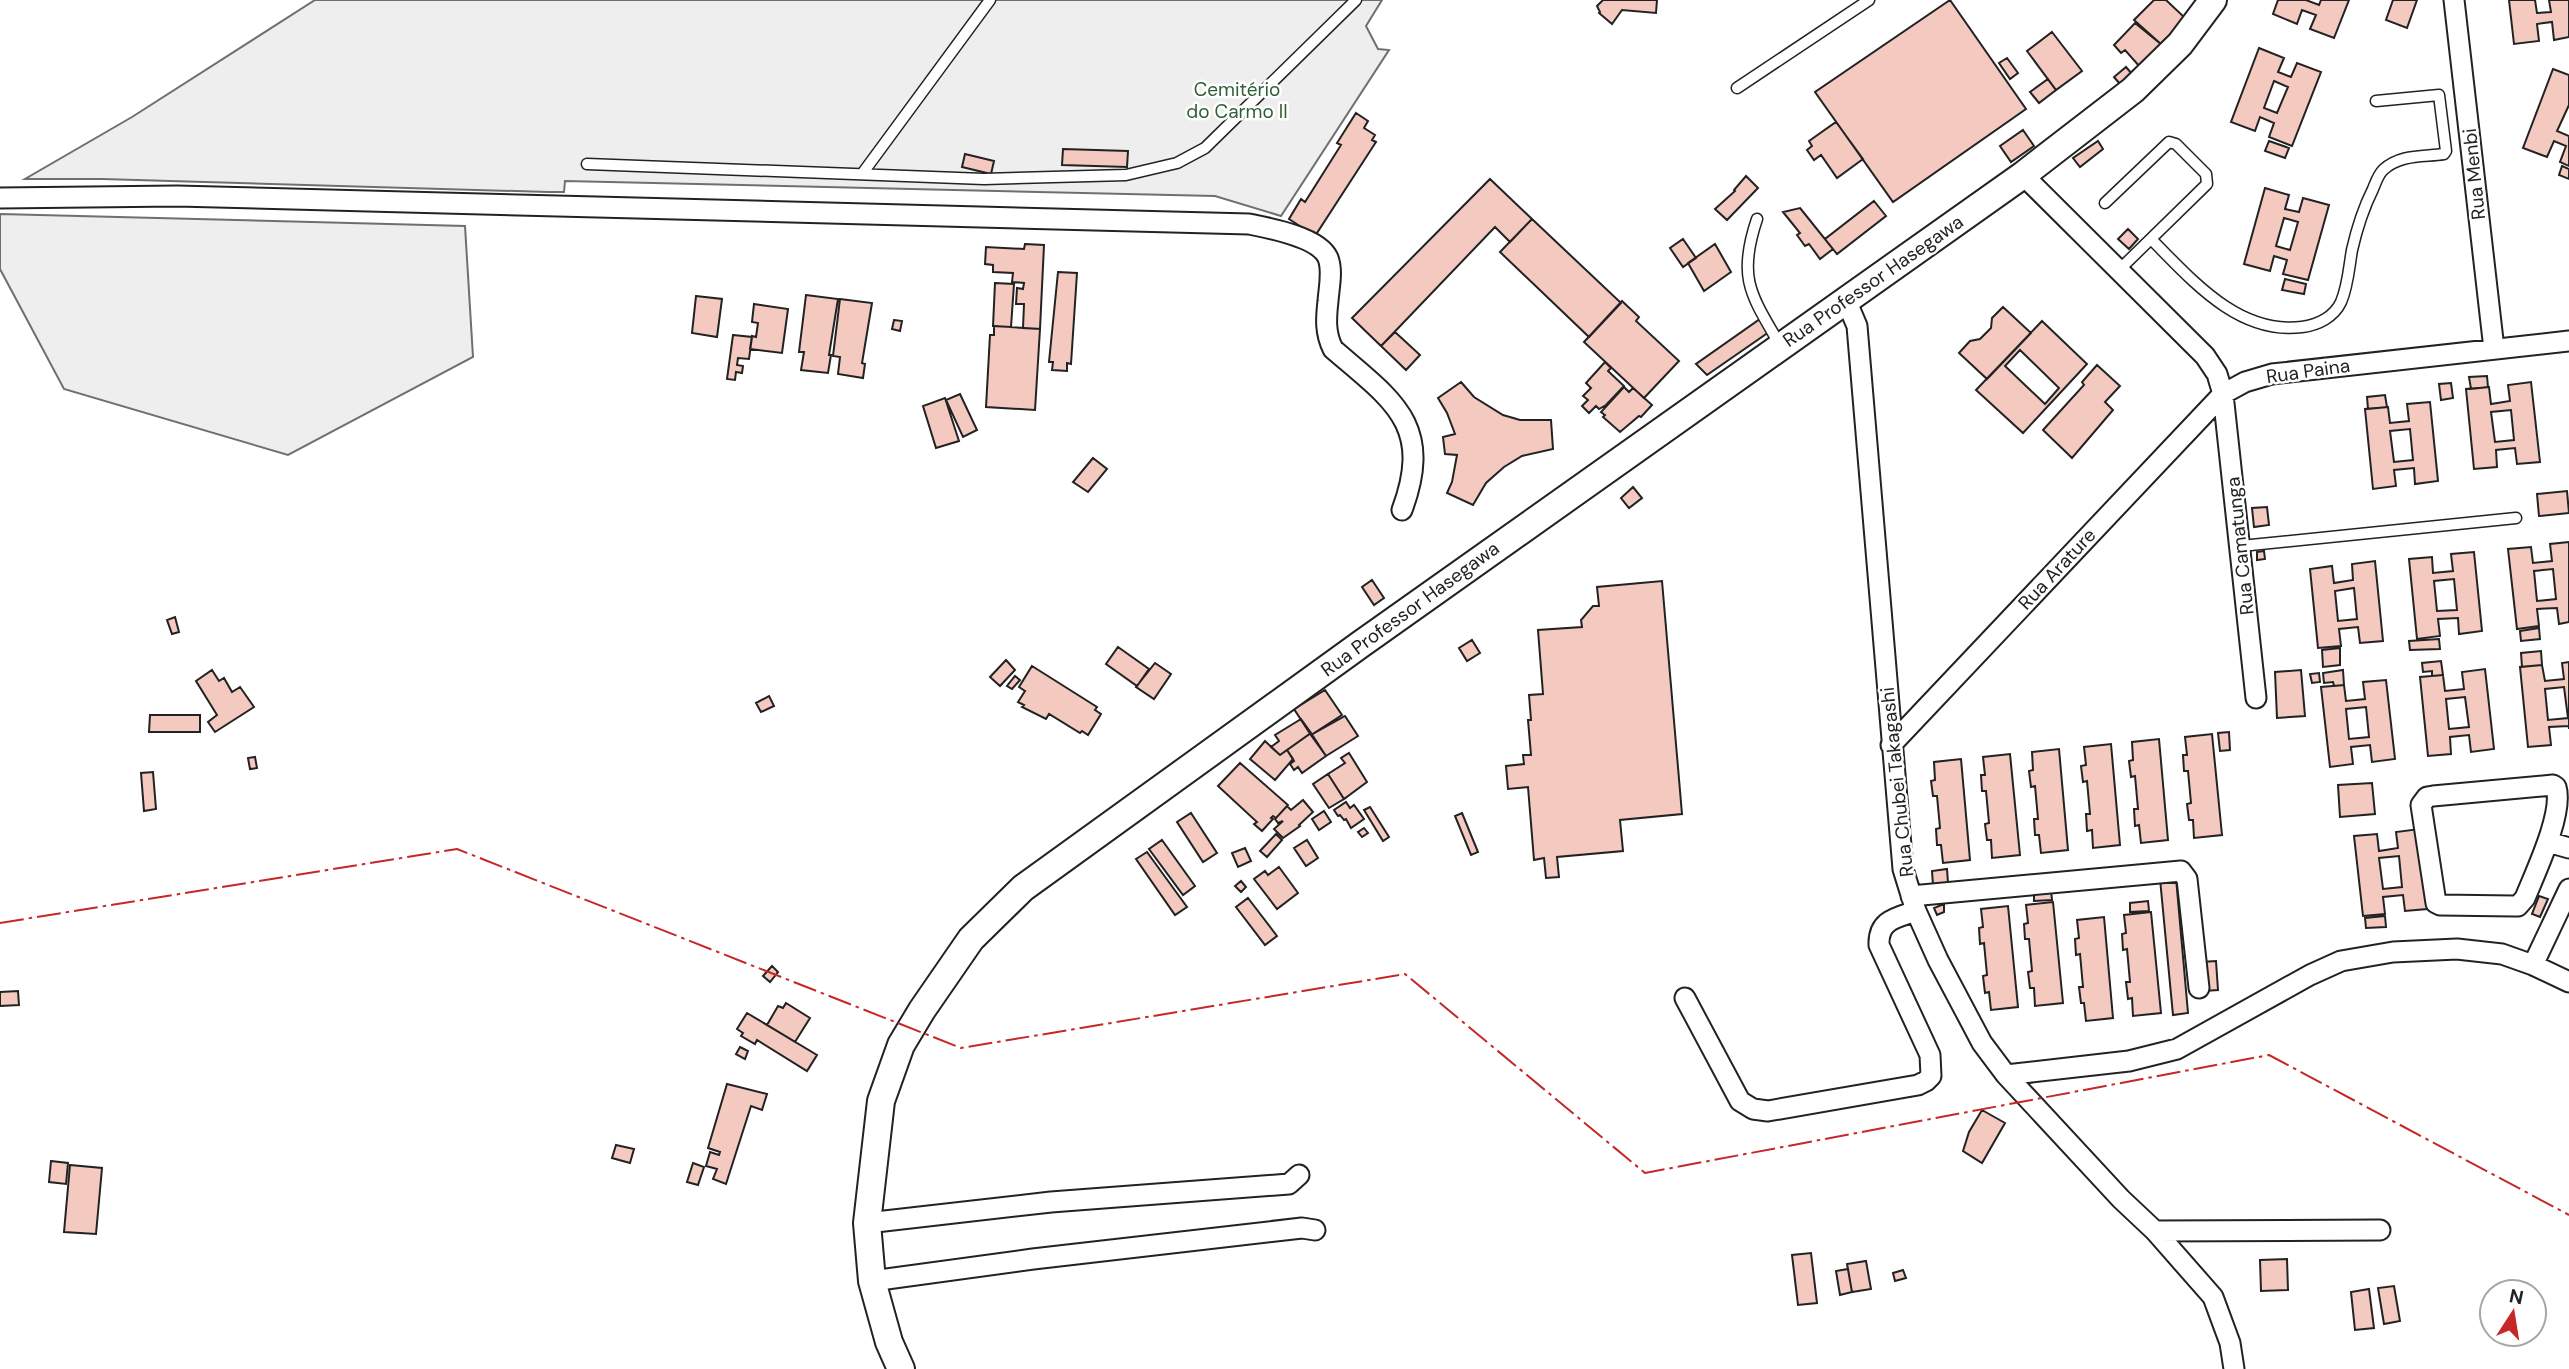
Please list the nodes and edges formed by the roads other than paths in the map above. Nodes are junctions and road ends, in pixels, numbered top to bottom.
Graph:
1 (990, 0) edge
2 (1356, 0) edge
3 (1869, 0) edge
4 (2213, 0) edge
5 (2454, 0) edge
6 (1737, 88) dead end
7 (2376, 101) dead end
8 (587, 164) dead end
9 (862, 174) junction
10 (2022, 175) junction
11 (0, 198) edge
12 (2105, 203) dead end
13 (1757, 219) dead end
14 (2151, 239) junction
15 (2119, 270) junction
16 (1846, 300) junction
17 (2569, 341) edge
18 (1781, 346) junction
19 (2494, 349) junction
20 (2223, 394) junction
21 (1402, 510) dead end
22 (2516, 518) dead end
23 (2241, 546) junction
24 (2256, 698) dead end
25 (1891, 745) junction
26 (2548, 842) junction
27 (2569, 848) edge
28 (2569, 888) edge
29 (1913, 903) junction
30 (2533, 965) junction
31 (2569, 982) edge
32 (2199, 988) dead end
33 (1685, 998) dead end
34 (2006, 1075) junction
35 (1299, 1175) dead end
36 (867, 1223) junction
37 (1315, 1230) dead end
38 (2380, 1230) dead end
39 (2155, 1231) junction
40 (872, 1281) junction
41 (901, 1369) edge
42 (2234, 1369) edge

1 - 9 lane
2 - 9 lane
3 - 6 lane
4 - 10 street, Rua Professor Hasegawa
5 - 19 street, Rua Menbi
7 - 14 lane
8 - 9 lane
10 - 15 street
10 - 16 street, Rua Professor Hasegawa
11 - 21 street
12 - 14 lane
13 - 18 lane
14 - 15 lane
15 - 20 street
16 - 18 street, Rua Professor Hasegawa
16 - 25 street, Rua Chubei Takagashi
17 - 19 street, Rua Paina
18 - 36 street, Rua Professor Hasegawa
19 - 20 street, Rua Paina
20 - 23 street, Rua Camatunga
20 - 25 street, Rua Arature
22 - 23 lane
23 - 24 street, Rua Camatunga
25 - 29 street, Rua Chubei Takagashi
26 - 26 street
26 - 27 street
28 - 30 street
29 - 32 street
29 - 33 street
29 - 34 street, Rua Chubei Takagashi
30 - 31 street
30 - 34 street
34 - 39 street, Rua Chubei Takagashi
35 - 36 street
36 - 40 street, Rua Professor Hasegawa
37 - 40 street
38 - 39 street
39 - 42 street, Rua Chubei Takagashi
40 - 41 street, Rua Professor Hasegawa

